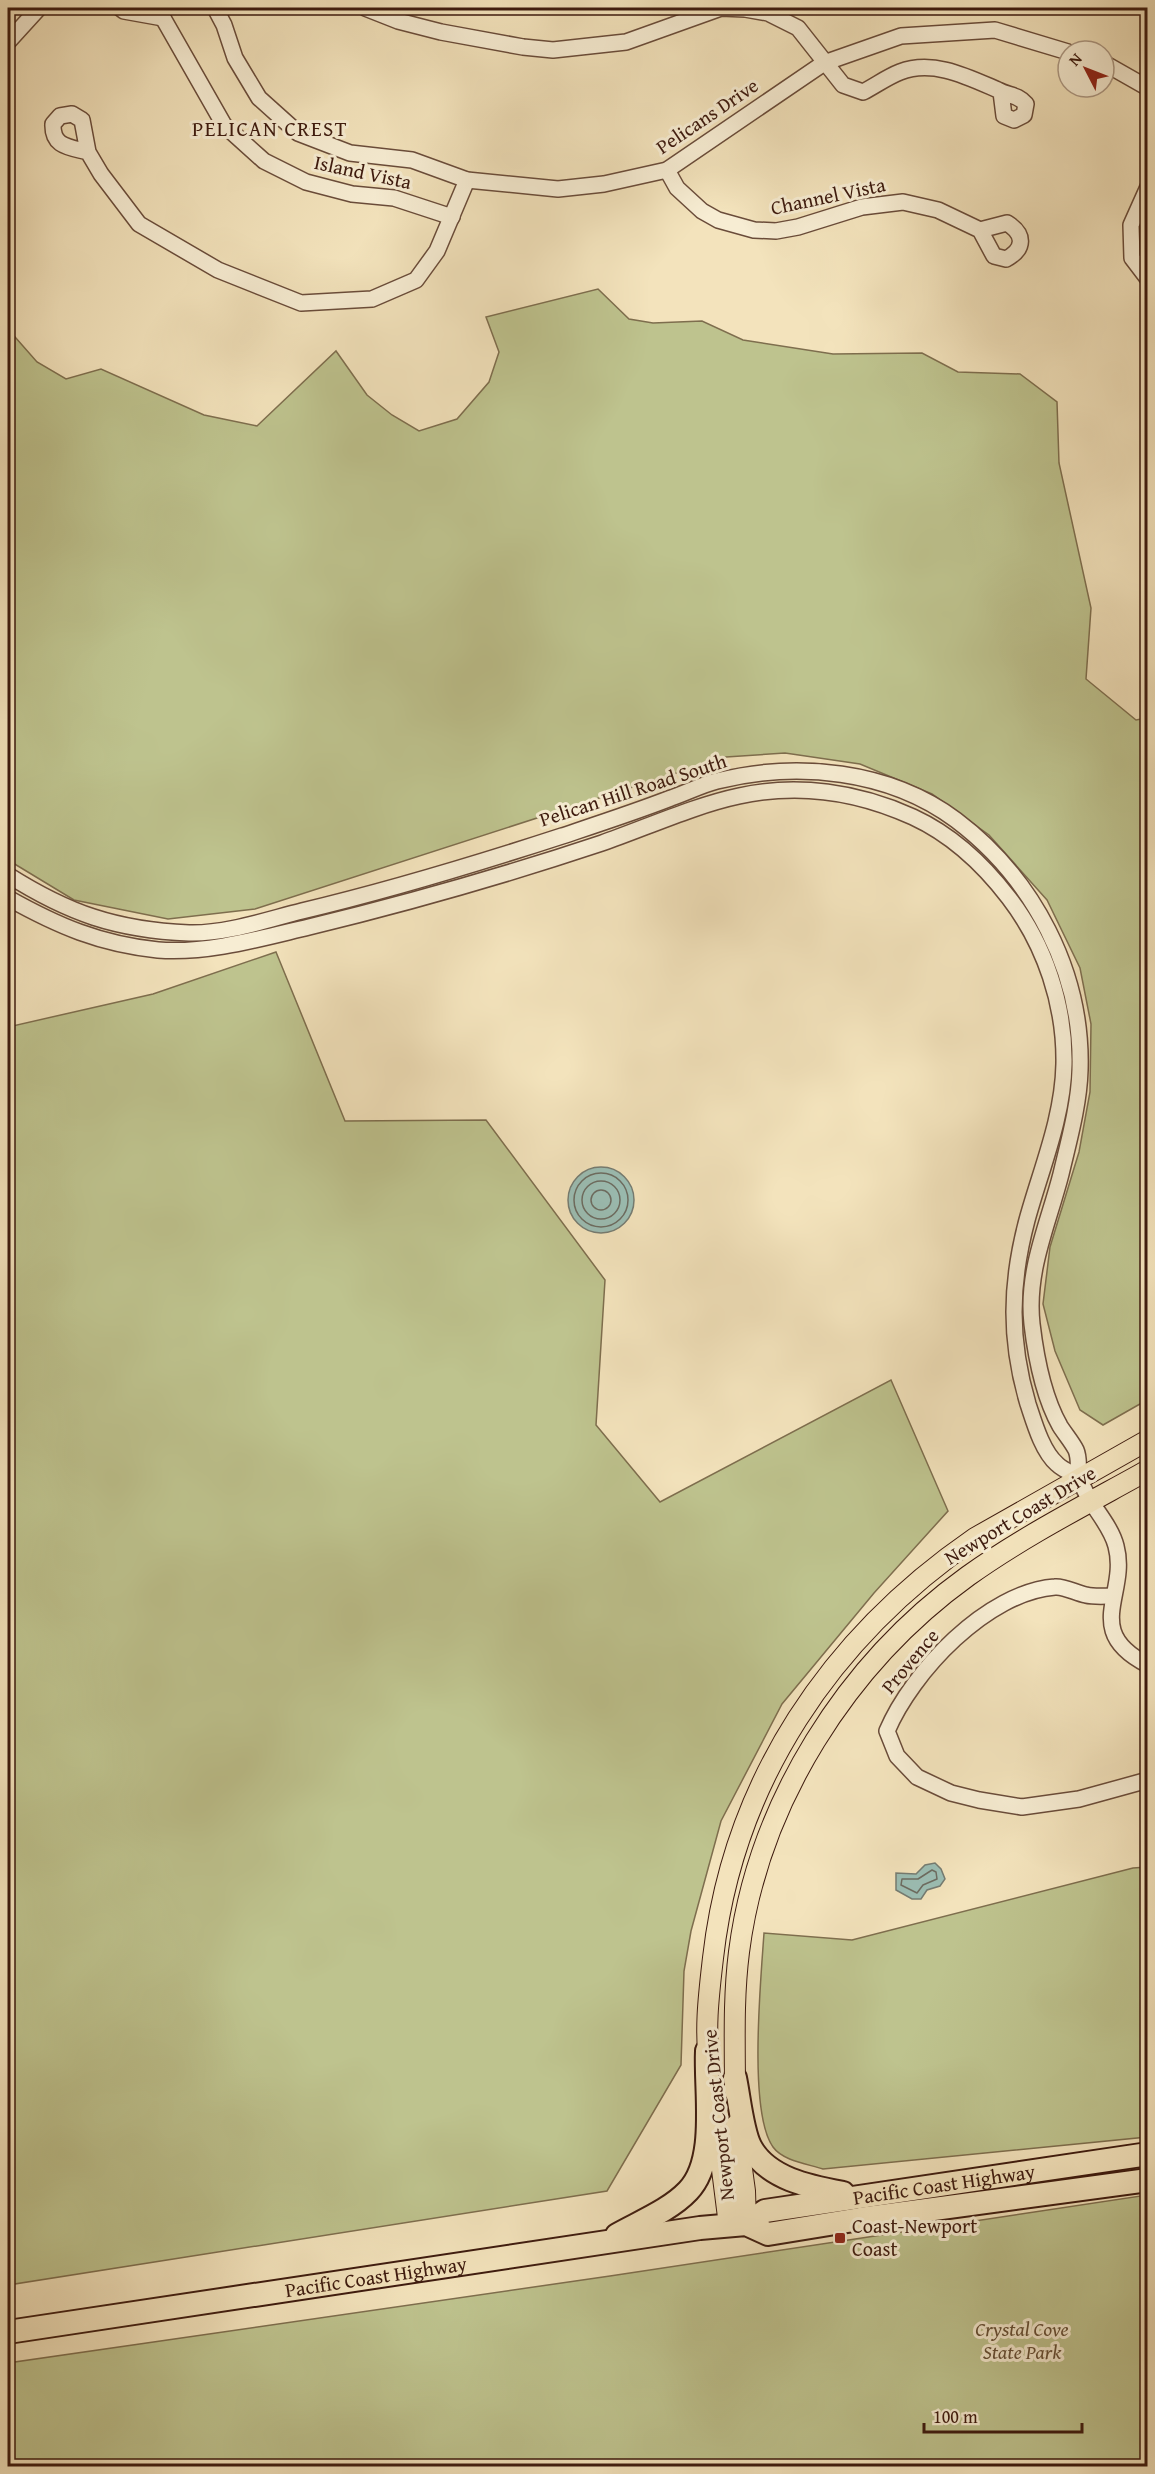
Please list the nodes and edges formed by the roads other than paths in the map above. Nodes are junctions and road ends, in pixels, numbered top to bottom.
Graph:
1 (39, 8) edge
2 (120, 8) edge
3 (215, 8) edge
4 (365, 8) edge
5 (769, 10) edge
6 (162, 13) edge
7 (8, 42) edge
8 (1056, 48) edge
9 (824, 63) junction
10 (1116, 70) edge
11 (1148, 88) edge
12 (1001, 92) dead end
13 (88, 152) dead end
14 (667, 170) junction
15 (467, 180) junction
16 (1148, 187) edge
17 (452, 217) junction
18 (980, 230) dead end
19 (1148, 279) edge
20 (8, 875) edge
21 (8, 898) edge
22 (313, 909) junction
23 (317, 925) junction
24 (195, 941) junction
25 (1059, 1107) junction
26 (1075, 1112) junction
27 (1148, 1440) edge
28 (1148, 1470) edge
29 (1079, 1478) junction
30 (1092, 1502) junction
31 (1113, 1596) junction
32 (1148, 1665) edge
33 (1148, 1780) edge
34 (707, 2051) junction
35 (735, 2078) junction
36 (1148, 2154) edge
37 (1148, 2180) edge
38 (859, 2197) junction
39 (738, 2225) junction
40 (608, 2241) junction
41 (8, 2332) edge

1 - 7 street
2 - 6 street, Island Vista
3 - 15 street, Pelicans Drive
4 - 5 street
5 - 9 street
6 - 17 street, Island Vista
8 - 9 street, Pelicans Drive
9 - 12 street
9 - 14 street, Pelicans Drive
10 - 11 street
13 - 17 street
14 - 15 street, Pelicans Drive
14 - 18 street, Channel Vista
15 - 17 street
16 - 19 street
20 - 24 street
21 - 24 street, Pelican Hill Road South
22 - 23 street
22 - 24 street, Pelican Hill Road South
22 - 26 street, Pelican Hill Road South
23 - 24 street, Pelican Hill Road South
23 - 25 street, Pelican Hill Road South
25 - 26 street
25 - 29 street, Pelican Hill Road South
26 - 29 street, Pelican Hill Road South
27 - 29 main road, Newport Coast Drive
28 - 30 main road, Newport Coast Drive
29 - 30 street, Pelican Hill Road South
29 - 34 main road, Newport Coast Drive
30 - 31 street, Pelican Hill Road South
30 - 35 main road, Newport Coast Drive
31 - 32 street, Pelican Hill Road South
31 - 33 street, Provence
34 - 39 main road, Newport Coast Drive
34 - 40 highway
35 - 38 highway
35 - 39 main road, Newport Coast Drive
36 - 38 highway, Pacific Coast Highway
37 - 39 highway, Pacific Coast Highway
38 - 39 highway, Pacific Coast Highway
39 - 40 highway, Pacific Coast Highway
40 - 41 highway, Pacific Coast Highway

